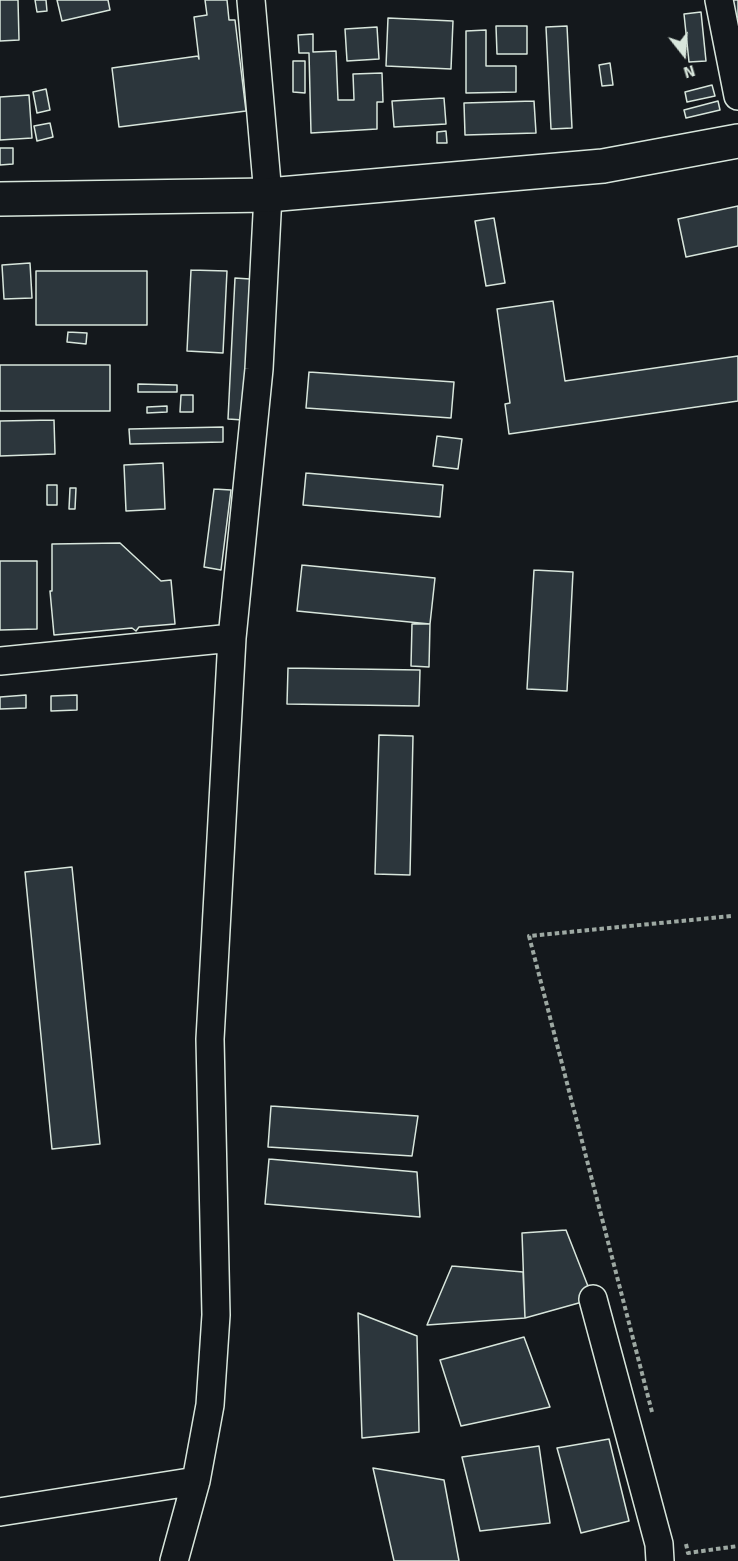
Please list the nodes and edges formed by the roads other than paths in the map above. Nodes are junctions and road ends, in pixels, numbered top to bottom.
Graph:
1 (251, 0) edge
2 (719, 0) edge
3 (738, 96) edge
4 (738, 141) edge
5 (268, 195) junction
6 (0, 199) edge
7 (232, 638) junction
8 (0, 661) edge
9 (593, 1299) dead end
10 (196, 1481) junction
11 (0, 1512) edge
12 (174, 1561) edge
13 (660, 1561) edge

1 - 5 street
2 - 3 street
4 - 5 main road
5 - 6 main road
5 - 7 street
7 - 8 street
7 - 10 street
9 - 13 street
10 - 11 street
10 - 12 street

